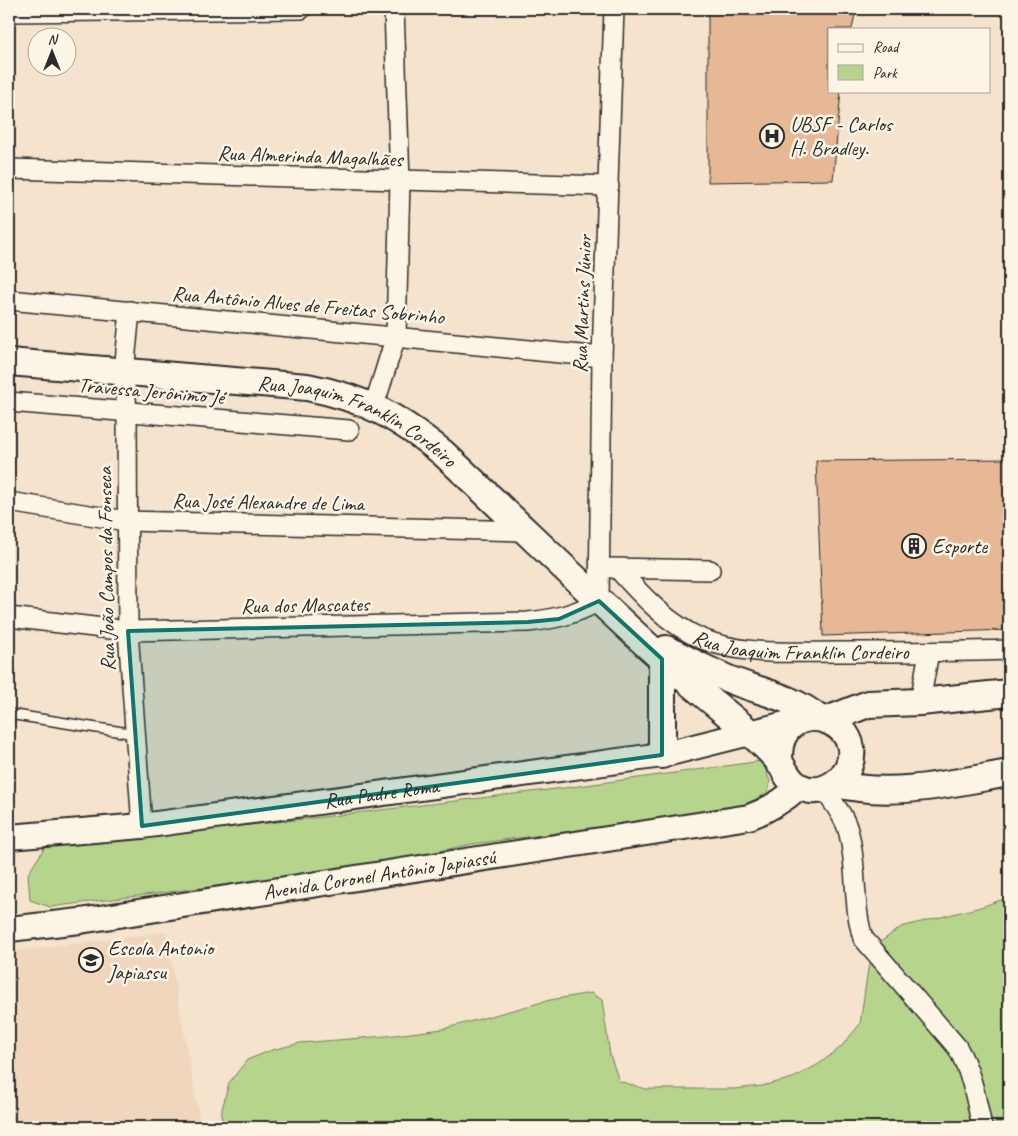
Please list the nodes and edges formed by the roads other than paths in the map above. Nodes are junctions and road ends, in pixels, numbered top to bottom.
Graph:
1 (302, 9) edge
2 (394, 9) edge
3 (614, 9) edge
4 (9, 12) edge
5 (9, 169) edge
6 (400, 181) junction
7 (609, 186) junction
8 (9, 300) edge
9 (130, 311) junction
10 (396, 336) junction
11 (602, 357) junction
12 (9, 362) edge
13 (124, 372) junction
14 (9, 402) edge
15 (374, 406) junction
16 (127, 411) junction
17 (348, 430) dead end
18 (9, 502) edge
19 (126, 521) junction
20 (527, 531) junction
21 (609, 568) junction
22 (710, 570) dead end
23 (600, 600) junction
24 (9, 618) edge
25 (128, 631) junction
26 (634, 633) junction
27 (1009, 650) edge
28 (929, 652) junction
29 (662, 659) junction
30 (1009, 693) edge
31 (920, 702) junction
32 (9, 714) edge
33 (815, 719) junction
34 (135, 734) junction
35 (751, 734) junction
36 (662, 755) junction
37 (780, 763) junction
38 (1009, 774) edge
39 (820, 786) junction
40 (142, 826) junction
41 (9, 838) edge
42 (9, 929) edge
43 (982, 1127) edge

1 - 4 street
2 - 6 street
3 - 7 street, Rua Martins Júnior
5 - 6 street, Rua Almerinda Magalhães
6 - 7 street, Rua Almerinda Magalhães
6 - 10 street
7 - 11 street, Rua Martins Júnior
8 - 9 street, Rua Antônio Alves de Freitas Sobrinho
9 - 10 street, Rua Antônio Alves de Freitas Sobrinho
9 - 13 street, Rua João Campos da Fonseca
10 - 11 street, Rua Antônio Alves de Freitas Sobrinho
10 - 15 street
11 - 21 street, Rua Martins Júnior
12 - 13 main road, Rua Joaquim Franklin Cordeiro
13 - 15 main road, Rua Joaquim Franklin Cordeiro
13 - 16 street, Rua João Campos da Fonseca
14 - 16 street, Travessa Jerônimo Jé
15 - 20 main road, Rua Joaquim Franklin Cordeiro
16 - 17 street, Travessa Jerônimo Jé
16 - 19 street, Rua João Campos da Fonseca
18 - 19 street, Rua José Alexandre de Lima
19 - 20 street, Rua José Alexandre de Lima
19 - 25 street, Rua João Campos da Fonseca
20 - 23 main road, Rua Joaquim Franklin Cordeiro
21 - 22 street
21 - 23 street, Rua Martins Júnior
21 - 28 street, Rua Joaquim Franklin Cordeiro
23 - 25 street, Rua dos Mascates
23 - 26 main road, Rua Joaquim Franklin Cordeiro
24 - 25 street, Rua dos Mascates
25 - 34 street, Rua João Campos da Fonseca
26 - 29 main road, Rua Joaquim Franklin Cordeiro
26 - 33 main road, Rua Joaquim Franklin Cordeiro
27 - 28 street, Rua Joaquim Franklin Cordeiro
28 - 31 street
29 - 35 main road, Rua Joaquim Franklin Cordeiro
29 - 36 main road
30 - 31 main road
31 - 33 main road
32 - 34 lane
33 - 35 street, Rua Padre Roma
33 - 37 main road
33 - 39 main road
34 - 40 street, Rua João Campos da Fonseca
35 - 36 street, Rua Padre Roma
35 - 37 main road, Rua Joaquim Franklin Cordeiro
36 - 40 street, Rua Padre Roma
37 - 39 main road
38 - 39 main road
39 - 42 street, Avenida Coronel Antônio Japiassú
39 - 43 street
40 - 41 street, Rua Padre Roma

